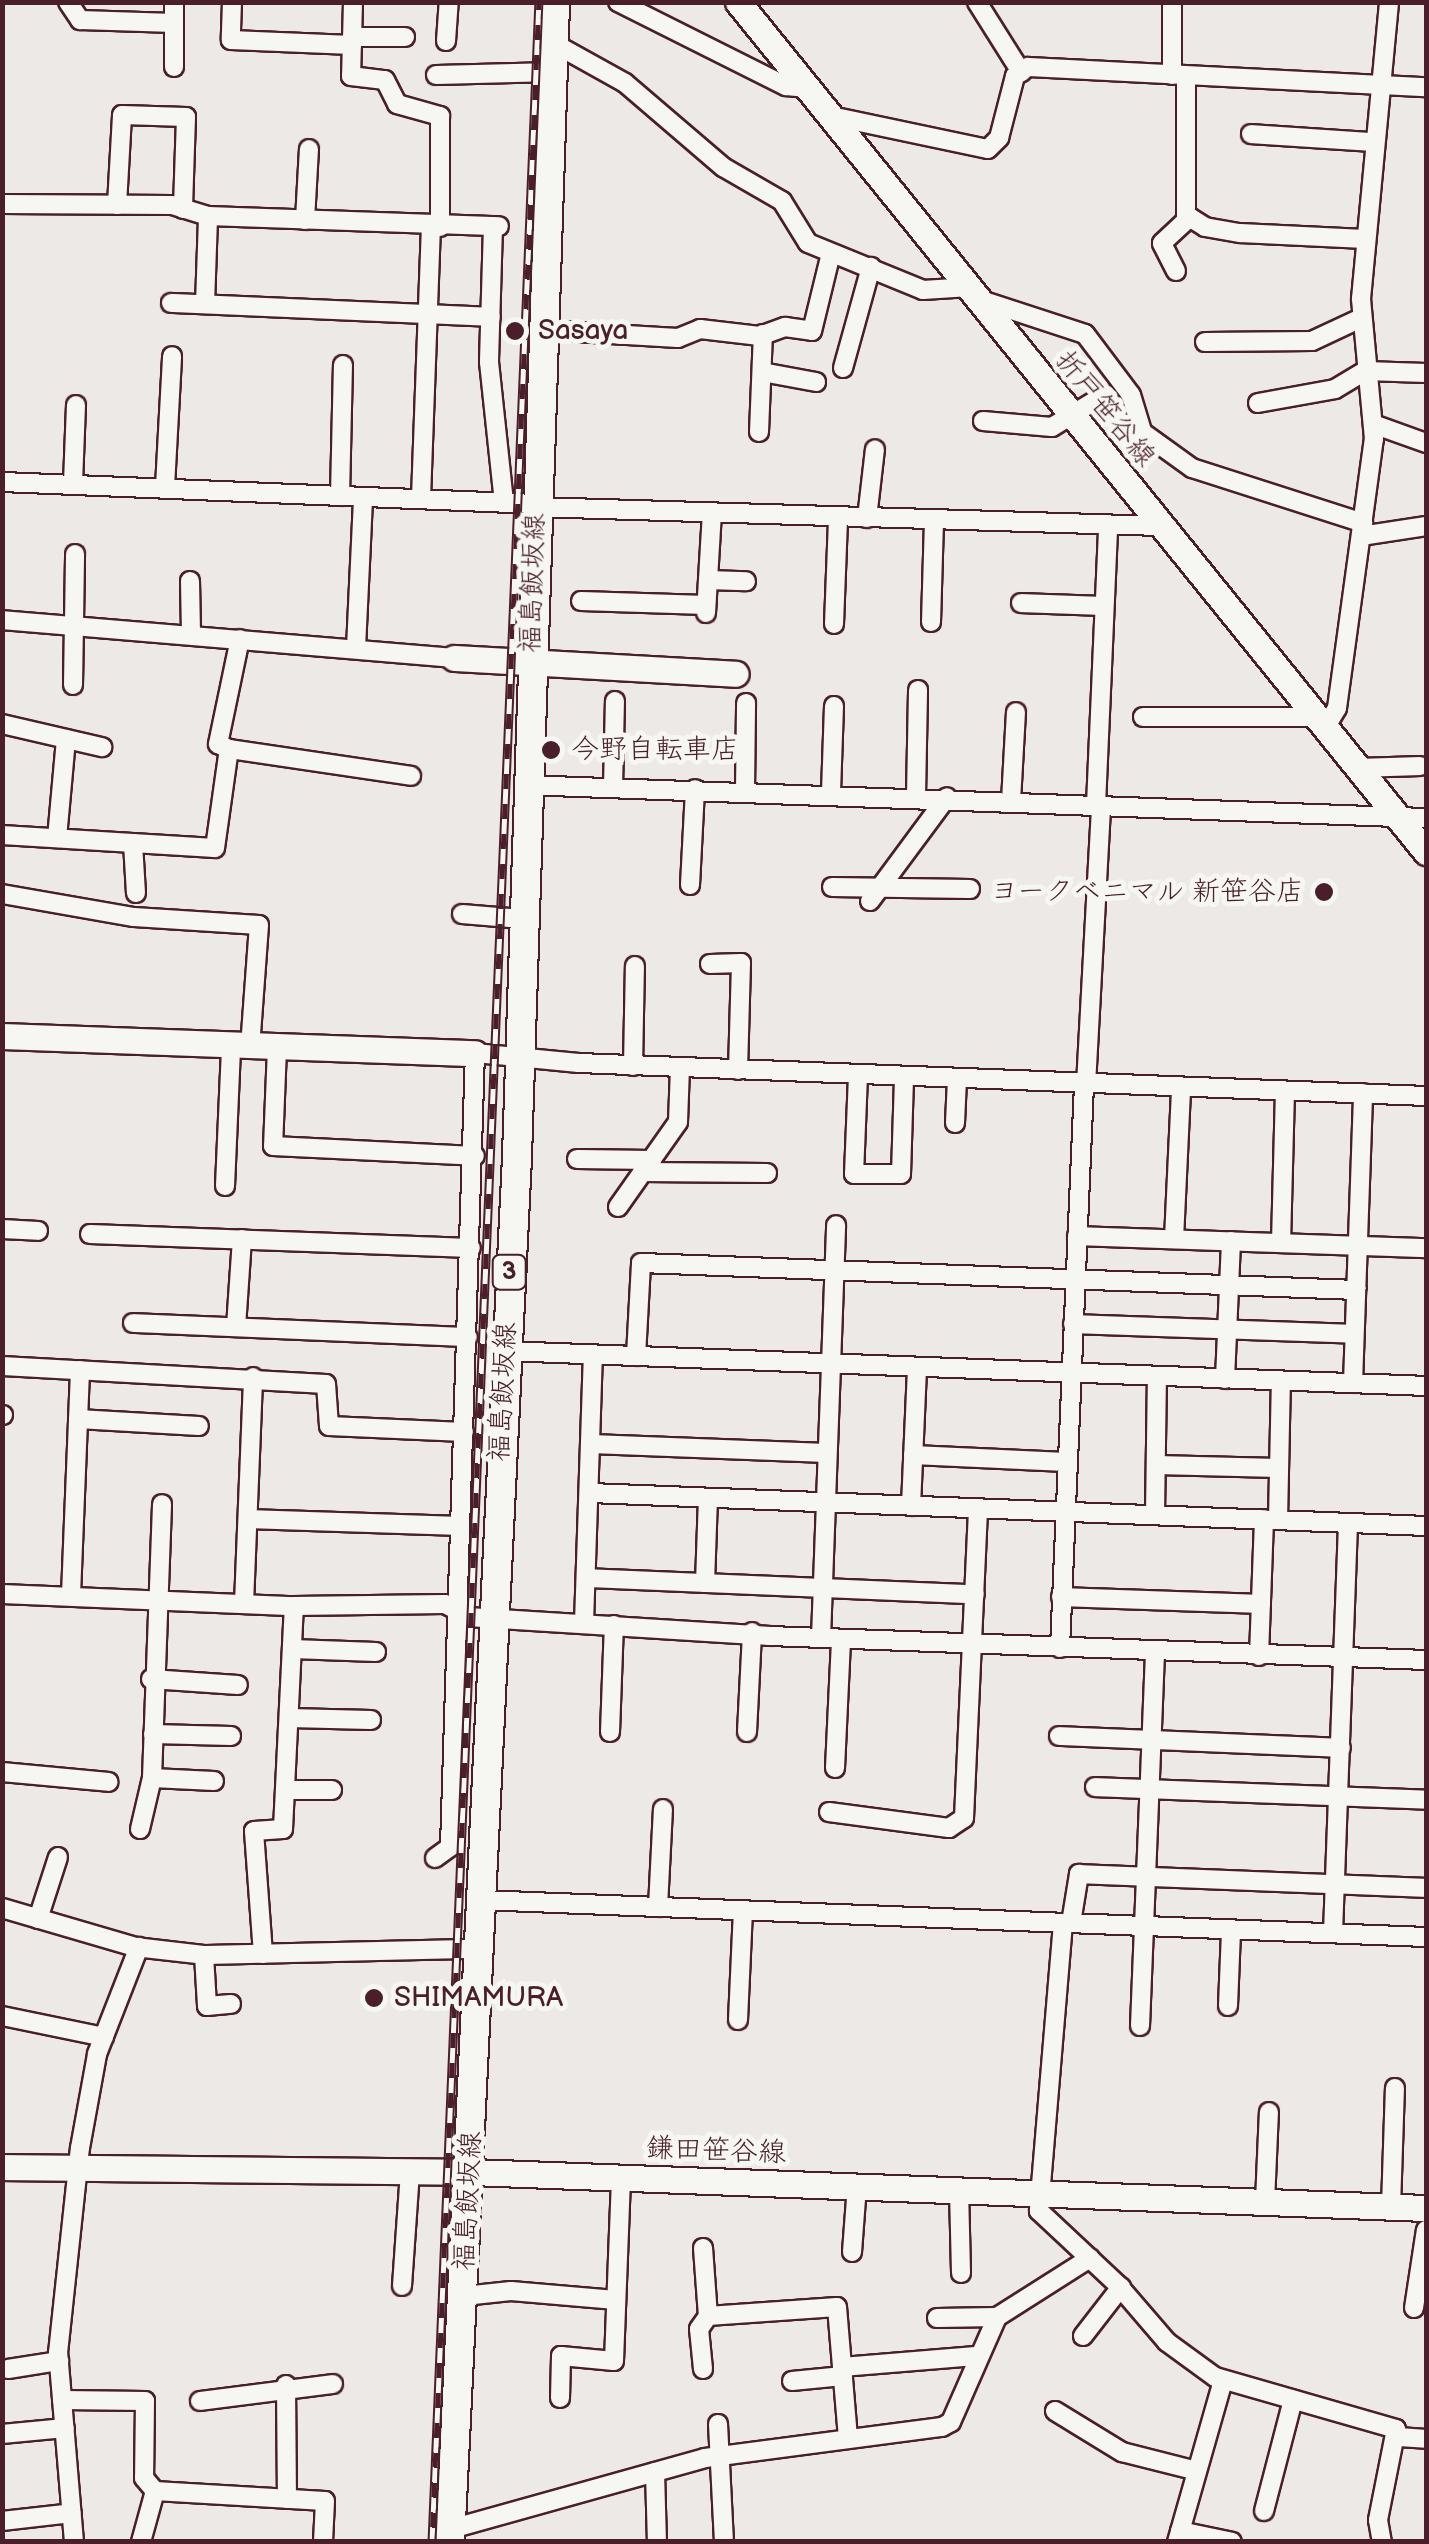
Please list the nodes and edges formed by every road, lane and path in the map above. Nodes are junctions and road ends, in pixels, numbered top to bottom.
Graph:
1 (68, 2) edge
2 (174, 2) edge
3 (232, 2) edge
4 (353, 2) edge
5 (449, 2) edge
6 (556, 2) edge
7 (618, 2) edge
8 (738, 2) edge
9 (978, 2) edge
10 (1172, 2) edge
11 (1389, 2) edge
12 (174, 22) junction
13 (405, 37) dead end
14 (446, 41) dead end
15 (352, 42) junction
16 (554, 58) junction
17 (174, 67) dead end
18 (1021, 72) junction
19 (436, 75) dead end
20 (1179, 75) junction
21 (1381, 85) junction
22 (808, 88) junction
23 (1426, 88) edge
24 (831, 116) junction
25 (1251, 134) dead end
26 (1372, 142) junction
27 (309, 149) dead end
28 (3, 204) edge
29 (116, 205) junction
30 (183, 209) junction
31 (208, 216) junction
32 (1190, 217) junction
33 (305, 220) junction
34 (2, 221) edge
35 (436, 226) junction
36 (1364, 239) junction
37 (831, 253) junction
38 (871, 267) junction
39 (1176, 271) dead end
40 (976, 294) junction
41 (171, 303) dead end
42 (206, 304) junction
43 (428, 314) junction
44 (491, 317) junction
45 (1362, 318) junction
46 (542, 330) junction
47 (763, 334) junction
48 (1205, 342) dead end
49 (172, 356) dead end
50 (343, 365) dead end
51 (844, 368) dead end
52 (762, 372) junction
53 (1365, 372) junction
54 (1426, 374) edge
55 (816, 382) dead end
56 (1106, 394) dead end
57 (1258, 403) dead end
58 (76, 404) dead end
59 (1072, 418) junction
60 (983, 421) dead end
61 (1373, 424) junction
62 (760, 432) dead end
63 (1426, 443) edge
64 (875, 448) dead end
65 (2, 482) edge
66 (73, 483) junction
67 (165, 487) junction
68 (340, 496) junction
69 (363, 498) junction
70 (422, 498) junction
71 (504, 502) junction
72 (535, 505) junction
73 (712, 513) junction
74 (838, 518) junction
75 (867, 518) junction
76 (934, 521) junction
77 (1161, 526) junction
78 (1426, 526) edge
79 (1108, 527) junction
80 (1362, 530) junction
81 (75, 554) dead end
82 (708, 580) junction
83 (190, 581) dead end
84 (746, 581) dead end
85 (580, 601) dead end
86 (1021, 603) dead end
87 (1102, 606) junction
88 (2, 620) edge
89 (931, 622) dead end
90 (834, 624) dead end
91 (72, 626) junction
92 (191, 635) junction
93 (240, 639) junction
94 (356, 648) junction
95 (454, 658) joint
96 (530, 663) junction
97 (736, 674) dead end
98 (73, 686) dead end
99 (918, 690) dead end
100 (615, 702) dead end
101 (746, 703) dead end
102 (834, 706) dead end
103 (1016, 712) dead end
104 (1144, 717) dead end
105 (1321, 723) junction
106 (2, 724) edge
107 (66, 739) junction
108 (102, 747) dead end
109 (228, 750) junction
110 (1420, 766) dead end
111 (1360, 768) junction
112 (411, 776) dead end
113 (524, 785) junction
114 (613, 787) junction
115 (695, 789) junction
116 (746, 790) junction
117 (831, 792) junction
118 (916, 796) junction
119 (947, 797) junction
120 (1011, 800) junction
121 (1098, 805) junction
122 (1398, 818) junction
123 (1426, 818) edge
124 (2, 835) edge
125 (57, 838) junction
126 (133, 843) junction
127 (1426, 852) edge
128 (690, 885) dead end
129 (832, 888) dead end
130 (970, 889) dead end
131 (136, 892) dead end
132 (2, 894) edge
133 (875, 894) junction
134 (462, 914) dead end
135 (522, 920) junction
136 (710, 964) dead end
137 (635, 966) dead end
138 (2, 1036) edge
139 (240, 1046) junction
140 (277, 1048) junction
141 (475, 1052) junction
142 (519, 1059) junction
143 (633, 1066) junction
144 (680, 1068) junction
145 (738, 1070) junction
146 (858, 1075) junction
147 (904, 1077) junction
148 (958, 1079) junction
149 (1085, 1085) junction
150 (1181, 1088) junction
151 (1285, 1091) junction
152 (1363, 1094) junction
153 (1426, 1096) edge
154 (955, 1124) dead end
155 (475, 1156) junction
156 (577, 1159) dead end
157 (647, 1166) junction
158 (768, 1173) dead end
159 (226, 1186) dead end
160 (618, 1207) dead end
161 (836, 1225) dead end
162 (2, 1229) edge
163 (38, 1230) dead end
164 (90, 1234) dead end
165 (1077, 1236) junction
166 (1174, 1239) junction
167 (242, 1240) junction
168 (1231, 1241) junction
169 (1281, 1243) junction
170 (1358, 1246) junction
171 (471, 1248) junction
172 (1426, 1248) edge
173 (834, 1269) junction
174 (1075, 1279) junction
175 (1230, 1285) junction
176 (1356, 1290) junction
177 (133, 1322) dead end
178 (1073, 1324) junction
179 (236, 1327) junction
180 (1228, 1330) junction
181 (1354, 1334) junction
182 (468, 1336) junction
183 (504, 1351) junction
184 (594, 1354) junction
185 (636, 1356) junction
186 (831, 1364) junction
187 (2, 1366) edge
188 (917, 1368) junction
189 (80, 1370) junction
190 (1071, 1374) junction
191 (253, 1377) junction
192 (1157, 1377) junction
193 (1225, 1379) junction
194 (1282, 1381) junction
195 (1353, 1384) junction
196 (1426, 1386) edge
197 (78, 1419) junction
198 (199, 1426) dead end
199 (464, 1432) junction
200 (591, 1444) junction
201 (827, 1453) junction
202 (913, 1455) junction
203 (1066, 1462) junction
204 (1156, 1465) junction
205 (1279, 1468) junction
206 (590, 1493) junction
207 (708, 1498) junction
208 (825, 1502) junction
209 (162, 1504) dead end
210 (911, 1506) junction
211 (978, 1508) junction
212 (1064, 1512) junction
213 (1155, 1515) junction
214 (248, 1518) junction
215 (1271, 1520) junction
216 (1348, 1522) junction
217 (460, 1526) junction
218 (1426, 1526) edge
219 (586, 1578) junction
220 (705, 1582) junction
221 (822, 1587) junction
222 (2, 1594) edge
223 (975, 1594) junction
224 (72, 1596) junction
225 (1061, 1597) junction
226 (157, 1600) junction
227 (244, 1604) junction
228 (1262, 1604) junction
229 (294, 1606) junction
230 (457, 1609) junction
231 (494, 1618) junction
232 (584, 1623) junction
233 (614, 1625) junction
234 (752, 1632) junction
235 (821, 1638) junction
236 (841, 1638) junction
237 (972, 1645) junction
238 (1060, 1648) junction
239 (292, 1649) junction
240 (376, 1652) dead end
241 (1155, 1652) junction
242 (1260, 1656) junction
243 (1344, 1659) junction
244 (1426, 1660) edge
245 (151, 1679) junction
246 (238, 1685) dead end
247 (289, 1718) junction
248 (370, 1720) dead end
249 (610, 1732) dead end
250 (747, 1732) dead end
251 (153, 1734) junction
252 (231, 1736) dead end
253 (1059, 1736) dead end
254 (1151, 1740) junction
255 (1341, 1748) junction
256 (835, 1768) dead end
257 (2, 1772) edge
258 (152, 1778) junction
259 (214, 1781) dead end
260 (109, 1782) dead end
261 (1095, 1788) dead end
262 (1149, 1789) junction
263 (286, 1790) junction
264 (332, 1790) dead end
265 (1338, 1797) junction
266 (1426, 1800) edge
267 (663, 1809) dead end
268 (829, 1812) dead end
269 (140, 1830) dead end
270 (58, 1857) dead end
271 (434, 1858) dead end
272 (1145, 1877) junction
273 (1335, 1885) junction
274 (1426, 1888) edge
275 (480, 1900) junction
276 (658, 1907) junction
277 (2, 1908) edge
278 (743, 1910) junction
279 (38, 1919) junction
280 (1067, 1923) junction
281 (1143, 1926) junction
282 (1231, 1930) junction
283 (1332, 1934) junction
284 (1426, 1937) edge
285 (139, 1947) junction
286 (478, 1949) junction
287 (262, 1954) junction
288 (204, 1955) junction
289 (231, 2004) dead end
290 (1228, 2006) dead end
291 (2, 2016) edge
292 (738, 2020) dead end
293 (1140, 2026) dead end
294 (104, 2038) junction
295 (1395, 2088) dead end
296 (1269, 2112) dead end
297 (78, 2165) junction
298 (2, 2167) edge
299 (410, 2171) junction
300 (471, 2172) junction
301 (621, 2178) junction
302 (857, 2186) junction
303 (960, 2190) junction
304 (1038, 2193) junction
305 (1265, 2202) junction
306 (1391, 2206) junction
307 (1426, 2208) edge
308 (1426, 2230) edge
309 (703, 2248) dead end
310 (852, 2252) dead end
311 (1090, 2258) junction
312 (961, 2273) dead end
313 (402, 2286) dead end
314 (1121, 2287) junction
315 (464, 2296) junction
316 (616, 2300) junction
317 (1414, 2308) dead end
318 (708, 2316) junction
319 (997, 2317) junction
320 (937, 2318) dead end
321 (1084, 2336) dead end
322 (976, 2356) junction
323 (59, 2360) junction
324 (702, 2369) dead end
325 (8, 2370) dead end
326 (843, 2372) junction
327 (1223, 2380) junction
328 (792, 2381) dead end
329 (333, 2384) dead end
330 (286, 2385) junction
331 (560, 2398) dead end
332 (62, 2400) junction
333 (200, 2400) dead end
334 (1294, 2400) junction
335 (1055, 2412) dead end
336 (718, 2424) dead end
337 (64, 2428) junction
338 (2, 2434) edge
339 (1399, 2437) junction
340 (848, 2439) junction
341 (1426, 2440) edge
342 (719, 2456) junction
343 (1197, 2471) junction
344 (655, 2472) junction
345 (155, 2491) junction
346 (287, 2499) junction
347 (1264, 2511) dead end
348 (72, 2513) junction
349 (2, 2520) edge
350 (450, 2535) edge
351 (1178, 2536) edge
352 (74, 2542) edge
353 (141, 2542) edge
354 (323, 2542) edge
355 (657, 2542) edge
356 (724, 2542) edge
357 (1232, 2542) edge
358 (1382, 2542) edge

1 - 12 street
2 - 12 street
3 - 15 street
4 - 15 street
5 - 14 street
6 - 16 main road, 福島飯坂線 / 3
7 - 22 street
8 - 22 street, 折戸笹谷線
9 - 18 street
10 - 20 street
11 - 21 street
12 - 17 street
13 - 15 street
15 - 35 street
16 - 19 street
16 - 37 street
16 - 46 main road, 福島飯坂線 / 3
18 - 20 street
18 - 24 street
20 - 21 street
20 - 32 street
21 - 23 street
21 - 26 street
22 - 24 street, 折戸笹谷線
24 - 40 street, 折戸笹谷線
25 - 26 street
26 - 36 street
27 - 33 street
28 - 29 street
28 - 34 street
29 - 30 street
29 - 30 street
30 - 31 street
31 - 33 street
31 - 42 street
32 - 36 street
32 - 39 street
33 - 35 street
35 - 43 street
35 - 44 street
36 - 45 street
37 - 38 street
37 - 47 street
38 - 40 street
38 - 51 street
40 - 59 street, 折戸笹谷線
40 - 80 street
41 - 42 street
42 - 43 street
43 - 44 street
43 - 70 street
44 - 71 street
45 - 48 street
45 - 53 street
46 - 47 street
46 - 72 main road, 福島飯坂線 / 3
47 - 52 street
49 - 67 street
50 - 68 street
52 - 55 street
52 - 62 street
53 - 54 street
53 - 57 street
53 - 61 street
56 - 59 street
58 - 66 street
59 - 60 street
59 - 77 street, 折戸笹谷線
61 - 63 street
61 - 80 street
64 - 75 street
65 - 66 street
66 - 67 street
67 - 68 street
68 - 69 street
69 - 70 street
69 - 94 street
70 - 71 street
71 - 72 street
72 - 73 street
72 - 96 main road, 福島飯坂線 / 3
73 - 74 street
73 - 82 street
74 - 75 street
74 - 90 street
75 - 76 street
76 - 79 street
76 - 89 street
77 - 79 street
77 - 105 street, 折戸笹谷線
78 - 80 street
79 - 87 street
80 - 105 street
81 - 91 street
82 - 84 street
82 - 85 street
83 - 92 street
86 - 87 street
87 - 121 street
88 - 91 street
91 - 92 street
91 - 98 street
92 - 93 street
93 - 94 street
93 - 109 street
94 - 95 street
95 - 96 street
96 - 97 street
96 - 113 main road, 福島飯坂線 / 3
99 - 118 street
100 - 114 street
101 - 116 street
102 - 117 street
103 - 120 street
104 - 105 street
105 - 111 street, 折戸笹谷線
106 - 107 street
107 - 108 street
107 - 125 street
109 - 112 street
109 - 126 street
110 - 111 street
111 - 122 street, 折戸笹谷線
113 - 114 street
113 - 135 main road, 福島飯坂線 / 3
114 - 115 street
115 - 116 street
115 - 128 street
116 - 117 street
117 - 118 street
118 - 119 street
119 - 120 street
119 - 133 street
120 - 121 street
121 - 122 street
121 - 149 street
122 - 123 street
122 - 127 street, 折戸笹谷線
124 - 125 street
125 - 126 street
126 - 131 street
129 - 133 street
130 - 133 street
132 - 139 street
134 - 135 street
135 - 142 main road, 福島飯坂線 / 3
136 - 145 street
137 - 143 street
138 - 139 street
139 - 140 street
139 - 159 street
140 - 141 street
140 - 155 street
141 - 142 street
141 - 155 street
142 - 143 street
142 - 183 main road, 福島飯坂線 / 3
143 - 144 street
144 - 145 street
144 - 157 street
145 - 146 street
146 - 147 street
146 - 147 street
147 - 148 street
148 - 149 street
148 - 154 street
149 - 150 street
149 - 165 street
150 - 151 street
150 - 166 street
151 - 152 street
151 - 169 street
152 - 153 street
152 - 170 street
155 - 171 street
156 - 157 street
157 - 158 street
157 - 160 street
161 - 173 street
162 - 163 street
164 - 167 street
165 - 166 street
165 - 174 street
166 - 168 street
167 - 171 street
167 - 179 street
168 - 169 street
168 - 175 street
169 - 170 street
170 - 172 street
170 - 176 street
171 - 182 street
173 - 174 street
173 - 185 street
173 - 186 street
174 - 175 street
174 - 178 street
175 - 176 street
175 - 180 street
176 - 181 street
177 - 179 street
178 - 180 street
178 - 190 street
179 - 182 street
180 - 181 street
180 - 193 street
181 - 195 street
182 - 199 street
183 - 184 street
183 - 231 main road, 福島飯坂線 / 3
184 - 185 street
184 - 200 street
185 - 186 street
186 - 188 street
186 - 201 street
187 - 189 street
188 - 190 street
188 - 202 street
189 - 191 street
189 - 197 street
190 - 192 street
190 - 203 street
191 - 199 street
191 - 214 street
192 - 193 street
192 - 204 street
193 - 194 street
194 - 195 street
194 - 205 street
195 - 196 street
197 - 198 street
197 - 224 street
199 - 217 street
200 - 201 street
200 - 206 street
201 - 208 street
202 - 203 street
202 - 210 street
203 - 212 street
204 - 205 street
204 - 213 street
205 - 215 street
206 - 207 street
206 - 219 street
207 - 208 street
207 - 220 street
208 - 210 street
208 - 221 street
209 - 226 street
210 - 211 street
211 - 212 street
211 - 223 street
212 - 213 street
212 - 225 street
213 - 215 street
214 - 217 street
214 - 227 street
215 - 216 street
215 - 228 street
216 - 218 street
216 - 243 street
217 - 230 street
219 - 220 street
219 - 232 street
220 - 221 street
221 - 223 street
221 - 235 street
222 - 224 street
223 - 237 street
224 - 226 street
225 - 228 street
225 - 238 street
226 - 227 street
226 - 245 street
227 - 229 street
228 - 242 street
229 - 230 street
229 - 239 street
230 - 231 street
230 - 271 street
231 - 232 street
231 - 275 main road, 福島飯坂線 / 3
232 - 233 street
233 - 234 street
233 - 249 street
234 - 235 street
234 - 250 street
235 - 236 street
236 - 237 street
236 - 256 street
237 - 238 street
237 - 268 street
238 - 241 street
239 - 240 street
239 - 247 street
241 - 242 street
241 - 254 street
242 - 243 street
243 - 244 street
243 - 255 street
245 - 246 street
245 - 251 street
247 - 248 street
247 - 263 street
251 - 252 street
251 - 258 street
253 - 254 street
254 - 255 street
254 - 262 street
255 - 265 street
257 - 260 street
258 - 259 street
258 - 269 street
261 - 262 street
262 - 265 street
262 - 272 street
263 - 264 street
263 - 287 street
265 - 266 street
265 - 273 street
267 - 276 street
270 - 279 street
272 - 273 street
272 - 280 street
272 - 281 street
273 - 274 street
273 - 283 street
275 - 276 street
275 - 286 main road, 福島飯坂線 / 3
276 - 278 street
277 - 279 street
278 - 280 street
278 - 292 street
279 - 285 street
280 - 281 street
280 - 304 street
281 - 282 street
281 - 293 street
282 - 283 street
282 - 290 street
283 - 284 street
285 - 288 street
285 - 294 street
286 - 287 street
286 - 300 main road, 福島飯坂線 / 3
287 - 288 street
288 - 289 street
291 - 294 street
294 - 297 street
295 - 306 street
296 - 305 street
297 - 298 street, 鎌田笹谷線
297 - 299 street, 鎌田笹谷線
297 - 323 street
299 - 300 street, 鎌田笹谷線
299 - 313 street
300 - 301 street, 鎌田笹谷線
300 - 315 main road, 福島飯坂線 / 3
301 - 302 street, 鎌田笹谷線
301 - 316 street
302 - 303 street, 鎌田笹谷線
302 - 310 street
303 - 304 street, 鎌田笹谷線
303 - 312 street
304 - 305 street, 鎌田笹谷線
304 - 311 street
305 - 306 street, 鎌田笹谷線
306 - 307 street, 鎌田笹谷線
308 - 317 street
309 - 318 street
311 - 314 street
311 - 319 street
314 - 321 street
314 - 327 street
315 - 316 street
315 - 350 main road, 福島飯坂線 / 3
316 - 331 street
318 - 324 street
318 - 326 street
319 - 320 street
319 - 322 street
322 - 326 street
322 - 340 street
323 - 325 street
323 - 332 street
326 - 328 street
326 - 340 street
327 - 334 street
327 - 343 street
329 - 330 street
330 - 333 street
330 - 346 street
332 - 337 street
332 - 345 street
334 - 339 street
334 - 347 street
335 - 343 street
336 - 342 street
337 - 338 street
337 - 348 street
339 - 341 street
339 - 358 street
340 - 342 street
342 - 344 street
342 - 356 street
343 - 351 street
344 - 350 street
344 - 355 street
345 - 346 street
345 - 353 street
346 - 354 street
348 - 349 street
348 - 352 street
351 - 357 street

